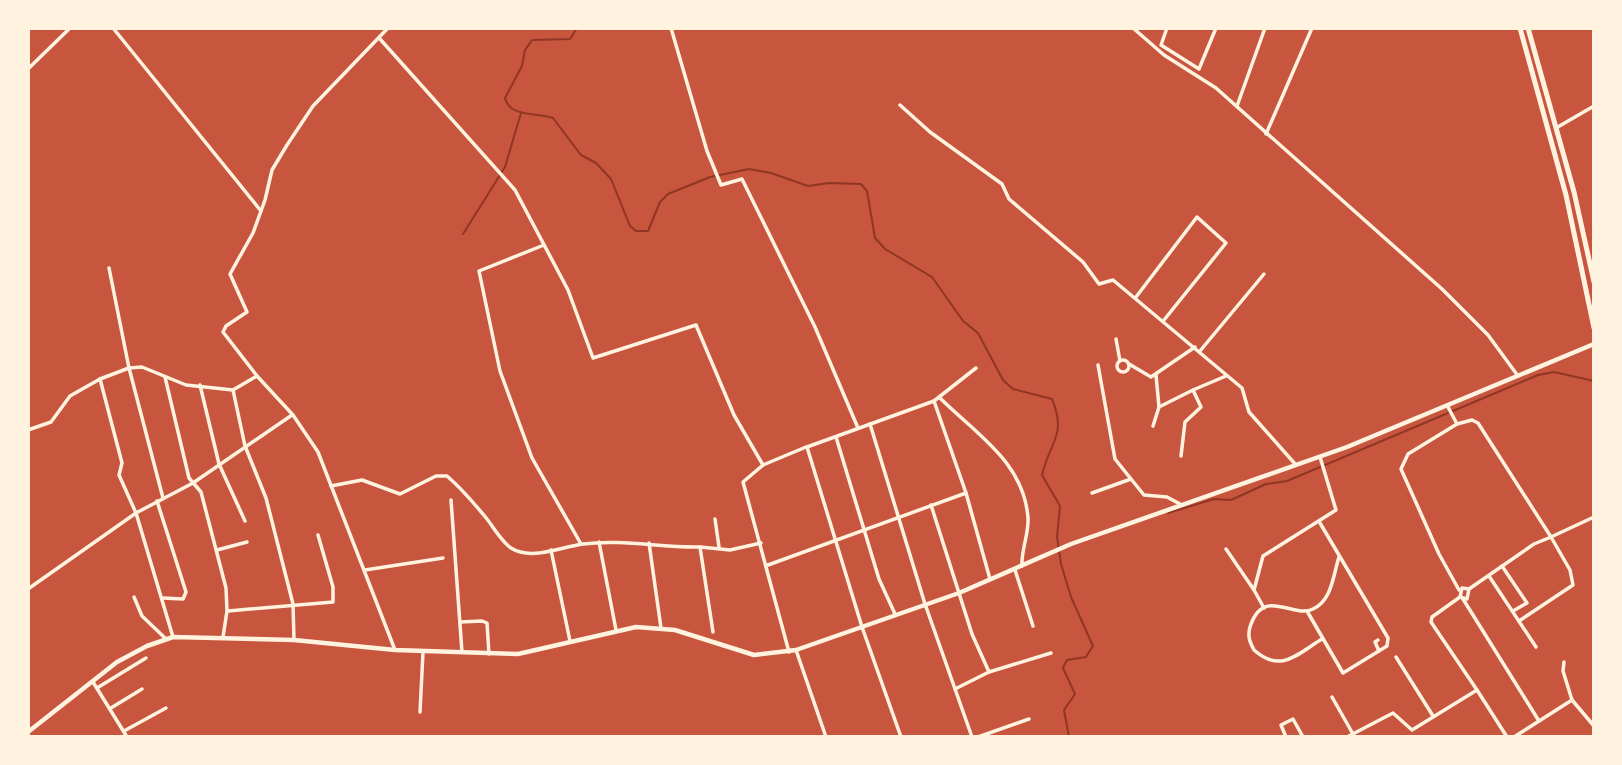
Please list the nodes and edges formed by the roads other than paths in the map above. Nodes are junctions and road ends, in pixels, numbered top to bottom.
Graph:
1 (70, 28) edge
2 (113, 28) edge
3 (387, 28) edge
4 (671, 28) edge
5 (1133, 28) edge
6 (1167, 28) edge
7 (1216, 28) edge
8 (1265, 28) edge
9 (1312, 28) edge
10 (1520, 28) edge
11 (1528, 28) edge
12 (380, 39) junction
13 (1532, 43) junction
14 (1525, 45) junction
15 (28, 69) edge
16 (900, 105) dead end
17 (1237, 106) junction
18 (1594, 106) edge
19 (1556, 128) junction
20 (1266, 134) junction
21 (261, 211) junction
22 (544, 245) junction
23 (109, 268) dead end
24 (1264, 274) dead end
25 (1594, 282) edge
26 (1136, 297) junction
27 (1164, 320) junction
28 (1594, 328) edge
29 (1116, 338) dead end
30 (1594, 345) edge
31 (1195, 346) junction
32 (1200, 351) junction
33 (1120, 361) junction
34 (1129, 364) junction
35 (1098, 365) dead end
36 (129, 368) junction
37 (975, 368) dead end
38 (1156, 375) junction
39 (165, 376) junction
40 (257, 376) junction
41 (1226, 376) junction
42 (1518, 376) junction
43 (100, 379) junction
44 (200, 385) junction
45 (233, 390) junction
46 (1193, 390) junction
47 (940, 398) junction
48 (934, 401) junction
49 (1159, 407) junction
50 (1450, 409) junction
51 (293, 415) junction
52 (870, 424) junction
53 (1457, 424) junction
54 (1153, 426) dead end
55 (858, 428) junction
56 (28, 430) edge
57 (836, 436) junction
58 (245, 446) junction
59 (807, 447) junction
60 (1181, 456) dead end
61 (1321, 460) junction
62 (219, 464) junction
63 (763, 465) junction
64 (1296, 465) junction
65 (1131, 479) junction
66 (193, 483) junction
67 (331, 486) junction
68 (966, 493) junction
69 (1092, 493) dead end
70 (163, 498) junction
71 (451, 500) dead end
72 (157, 501) junction
73 (1180, 504) junction
74 (931, 505) junction
75 (136, 513) junction
76 (900, 516) junction
77 (1594, 517) edge
78 (715, 519) dead end
79 (245, 521) dead end
80 (1320, 523) junction
81 (864, 530) junction
82 (318, 535) dead end
83 (1551, 537) junction
84 (837, 541) junction
85 (247, 542) dead end
86 (599, 542) junction
87 (649, 542) junction
88 (761, 543) junction
89 (581, 544) junction
90 (701, 547) junction
91 (719, 547) junction
92 (1226, 549) dead end
93 (217, 550) junction
94 (551, 550) junction
95 (1339, 557) junction
96 (443, 558) dead end
97 (768, 565) junction
98 (1022, 566) junction
99 (1502, 566) junction
100 (1014, 569) junction
101 (365, 570) junction
102 (1488, 575) junction
103 (990, 579) junction
104 (28, 589) edge
105 (1469, 589) junction
106 (1254, 590) junction
107 (1460, 590) junction
108 (959, 593) junction
109 (134, 597) dead end
110 (163, 598) junction
111 (1462, 598) junction
112 (293, 604) junction
113 (925, 604) junction
114 (1264, 608) junction
115 (227, 611) junction
116 (1307, 611) junction
117 (1513, 611) junction
118 (895, 614) junction
119 (1519, 621) junction
120 (460, 622) junction
121 (1033, 625) dead end
122 (862, 627) junction
123 (661, 628) junction
124 (616, 630) junction
125 (713, 632) dead end
126 (173, 637) junction
127 (223, 637) junction
128 (166, 638) junction
129 (1322, 639) junction
130 (294, 640) junction
131 (1378, 640) dead end
132 (570, 641) junction
133 (1536, 647) dead end
134 (395, 650) junction
135 (796, 650) junction
136 (1379, 651) junction
137 (423, 652) junction
138 (789, 652) junction
139 (462, 653) junction
140 (1051, 653) dead end
141 (489, 654) junction
142 (1396, 657) dead end
143 (146, 658) dead end
144 (1564, 662) dead end
145 (989, 672) junction
146 (92, 680) junction
147 (97, 688) junction
148 (955, 689) junction
149 (142, 690) dead end
150 (1477, 690) junction
151 (1332, 697) dead end
152 (1572, 701) junction
153 (111, 708) junction
154 (166, 708) dead end
155 (420, 712) dead end
156 (1433, 716) junction
157 (1029, 719) dead end
158 (1539, 721) junction
159 (1594, 726) edge
160 (124, 731) junction
161 (28, 732) edge
162 (1353, 734) junction
163 (127, 737) edge
164 (826, 737) edge
165 (901, 737) edge
166 (972, 737) edge
167 (978, 737) edge
168 (1286, 737) edge
169 (1303, 737) edge
170 (1347, 737) edge
171 (1507, 737) edge
172 (1514, 737) edge

1 - 15 street
2 - 21 street
3 - 12 street
4 - 55 street
5 - 17 street
6 - 7 street
8 - 17 street
9 - 20 street
10 - 14 main road
11 - 13 main road
12 - 21 street
12 - 22 street
13 - 14 main road
13 - 19 main road
14 - 28 main road
16 - 26 street
17 - 20 street
18 - 19 street
19 - 25 main road
20 - 42 street
21 - 40 street
22 - 63 street
22 - 89 street
23 - 36 street
24 - 32 street
26 - 27 street
26 - 27 street
27 - 31 street
29 - 33 street
30 - 42 street
31 - 32 street
31 - 38 street
32 - 41 street
33 - 34 street
33 - 34 street
34 - 38 street
35 - 65 street
36 - 39 street
36 - 43 street
36 - 70 street
37 - 47 street
38 - 49 street
39 - 44 street
39 - 66 street
40 - 45 street
40 - 51 street
41 - 46 street
41 - 64 street
42 - 50 street
43 - 56 street
43 - 75 street
44 - 45 street
44 - 62 street
45 - 58 street
46 - 49 street
46 - 60 street
47 - 48 street
47 - 98 street
48 - 52 street
48 - 68 street
49 - 54 street
50 - 53 street
50 - 61 street
51 - 58 street
51 - 67 street
52 - 55 street
52 - 76 street
53 - 83 street
53 - 107 street
55 - 57 street
57 - 59 street
57 - 81 street
58 - 62 street
58 - 112 street
59 - 63 street
59 - 84 street
61 - 64 street
61 - 80 street
62 - 66 street
62 - 79 street
63 - 88 street
64 - 73 street
65 - 69 street
65 - 73 street
66 - 70 street
66 - 93 street
67 - 94 street
67 - 101 street
68 - 74 street
68 - 103 street
70 - 72 street
71 - 120 street
72 - 75 street
72 - 110 street
73 - 98 street
74 - 76 street
74 - 108 street
75 - 104 street
75 - 110 street
76 - 81 street
76 - 113 street
77 - 83 street
78 - 91 street
80 - 95 street
80 - 106 street
81 - 84 street
81 - 118 street
82 - 112 street
83 - 99 street
83 - 119 street
84 - 97 street
84 - 122 street
85 - 93 street
86 - 87 street
86 - 89 street
86 - 124 street
87 - 90 street
87 - 123 street
88 - 91 street
88 - 97 street
89 - 94 street
90 - 91 street
90 - 125 street
92 - 106 street
93 - 115 street
94 - 132 street
95 - 116 street
95 - 136 street
96 - 101 street
97 - 138 street
98 - 100 street
99 - 102 street
99 - 117 street
100 - 103 street
100 - 121 street
101 - 134 street
102 - 105 street
102 - 117 street
103 - 108 street
105 - 107 street
105 - 111 street
106 - 114 street
107 - 111 street
108 - 113 street
108 - 145 street
109 - 128 street
110 - 126 street
111 - 150 street
111 - 158 street
112 - 115 street
112 - 130 street
113 - 118 street
113 - 148 street
114 - 116 street
114 - 129 street
115 - 127 street
116 - 129 street
117 - 119 street
118 - 122 street
119 - 133 street
120 - 139 street
120 - 141 street
122 - 135 street
122 - 165 street
123 - 124 street
123 - 138 street
124 - 132 street
126 - 127 street
126 - 128 street
127 - 130 street
128 - 146 street
129 - 136 street
130 - 134 street
131 - 136 street
132 - 141 street
134 - 137 street
135 - 138 street
135 - 164 street
137 - 139 street
137 - 155 street
139 - 141 street
140 - 145 street
142 - 156 street
143 - 147 street
144 - 152 street
145 - 148 street
146 - 147 street
146 - 161 street
147 - 153 street
148 - 166 street
149 - 153 street
150 - 156 street
150 - 171 street
151 - 162 street
152 - 158 street
152 - 159 street
153 - 160 street
154 - 160 street
156 - 162 street
157 - 167 street
158 - 172 street
160 - 163 street
162 - 170 street
168 - 169 street

